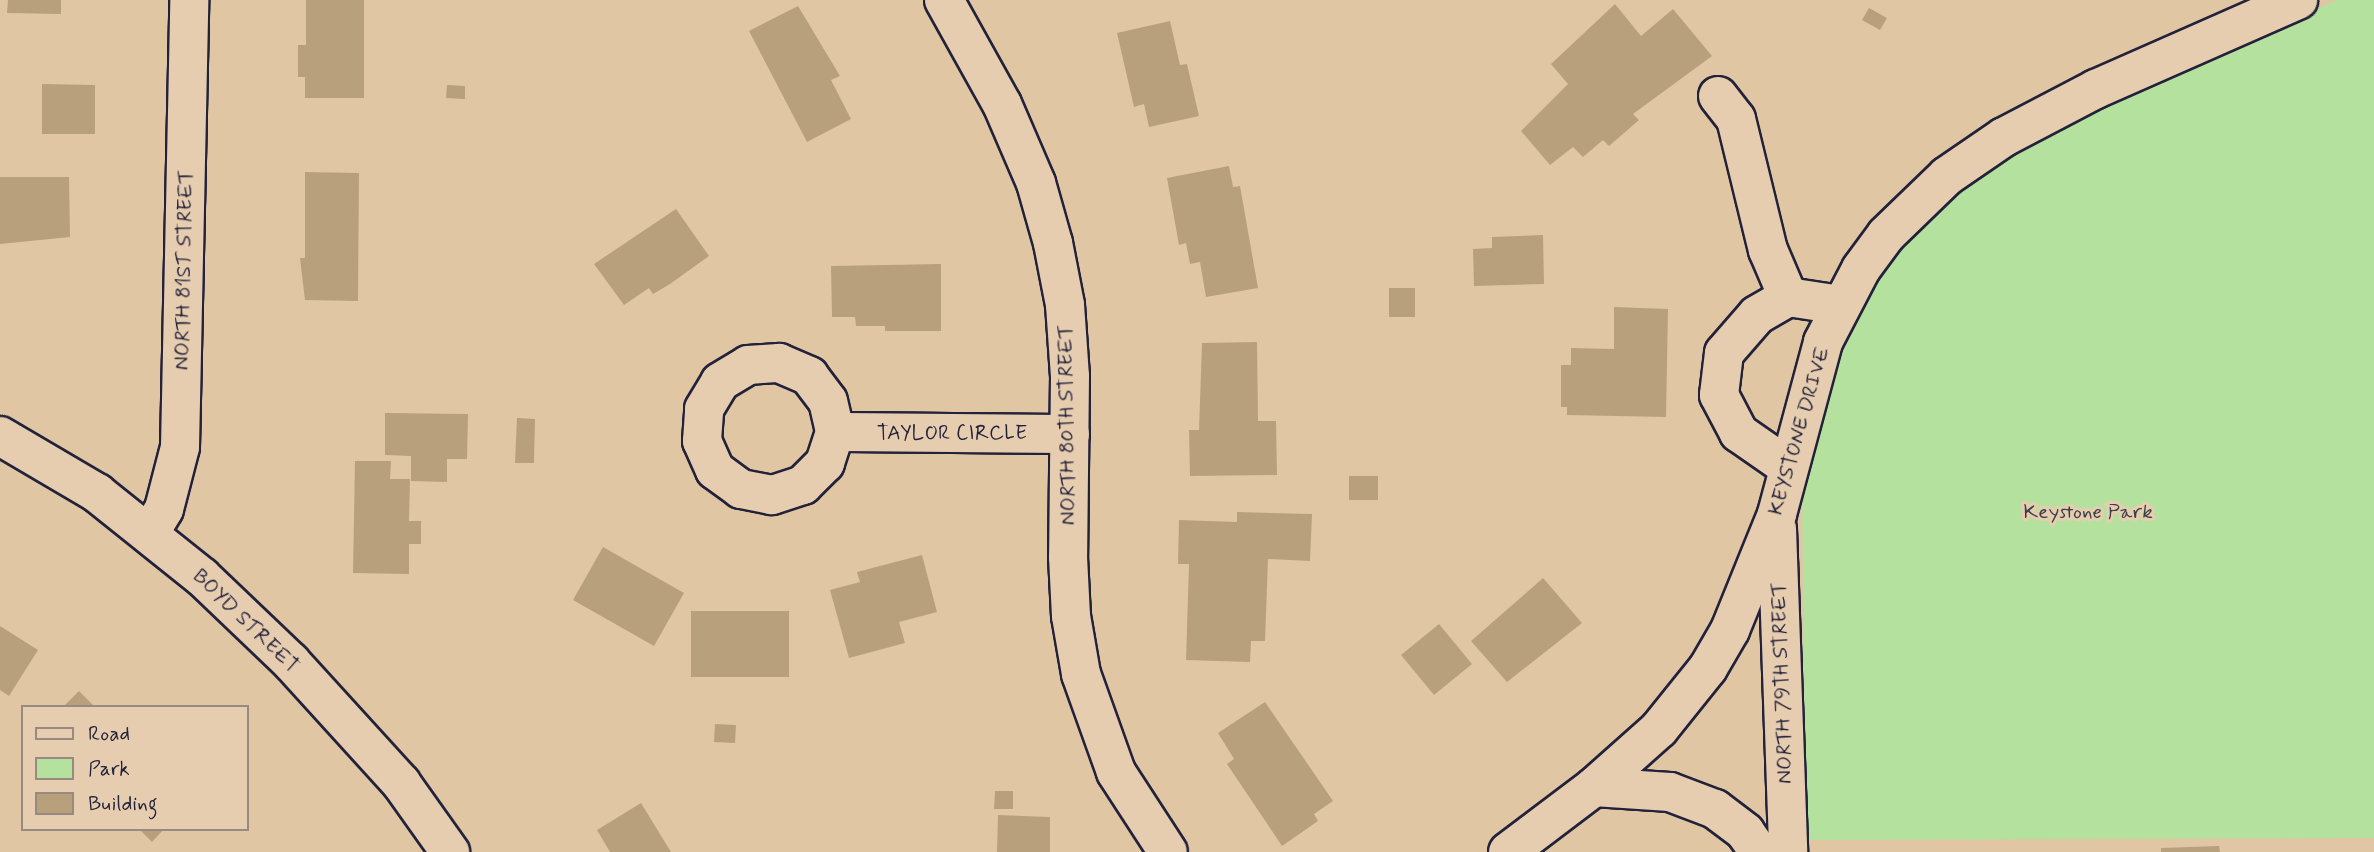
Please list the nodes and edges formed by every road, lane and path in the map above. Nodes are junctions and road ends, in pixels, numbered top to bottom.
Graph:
1 (189, 0) edge
2 (944, 0) edge
3 (2298, 0) edge
4 (1717, 96) dead end
5 (1788, 297) junction
6 (1840, 305) junction
7 (835, 432) dead end
8 (1070, 434) junction
9 (0, 436) edge
10 (1788, 467) junction
11 (1777, 514) junction
12 (149, 534) junction
13 (1594, 787) junction
14 (450, 852) edge
15 (1168, 852) edge
16 (1508, 852) edge
17 (1759, 852) edge
18 (1788, 852) edge

1 - 12 street, NORTH 81ST STREET
2 - 8 street, NORTH 80TH STREET
3 - 6 street, KEYSTONE DRIVE
4 - 5 street
5 - 6 street
5 - 10 street
6 - 10 street, KEYSTONE DRIVE
7 - 8 street, TAYLOR CIRCLE
8 - 15 street, NORTH 80TH STREET
9 - 12 street, BOYD STREET
10 - 11 street, KEYSTONE DRIVE
11 - 13 street, KEYSTONE DRIVE
11 - 18 street, NORTH 79TH STREET
12 - 14 street, BOYD STREET
13 - 16 street, KEYSTONE DRIVE
13 - 17 street

